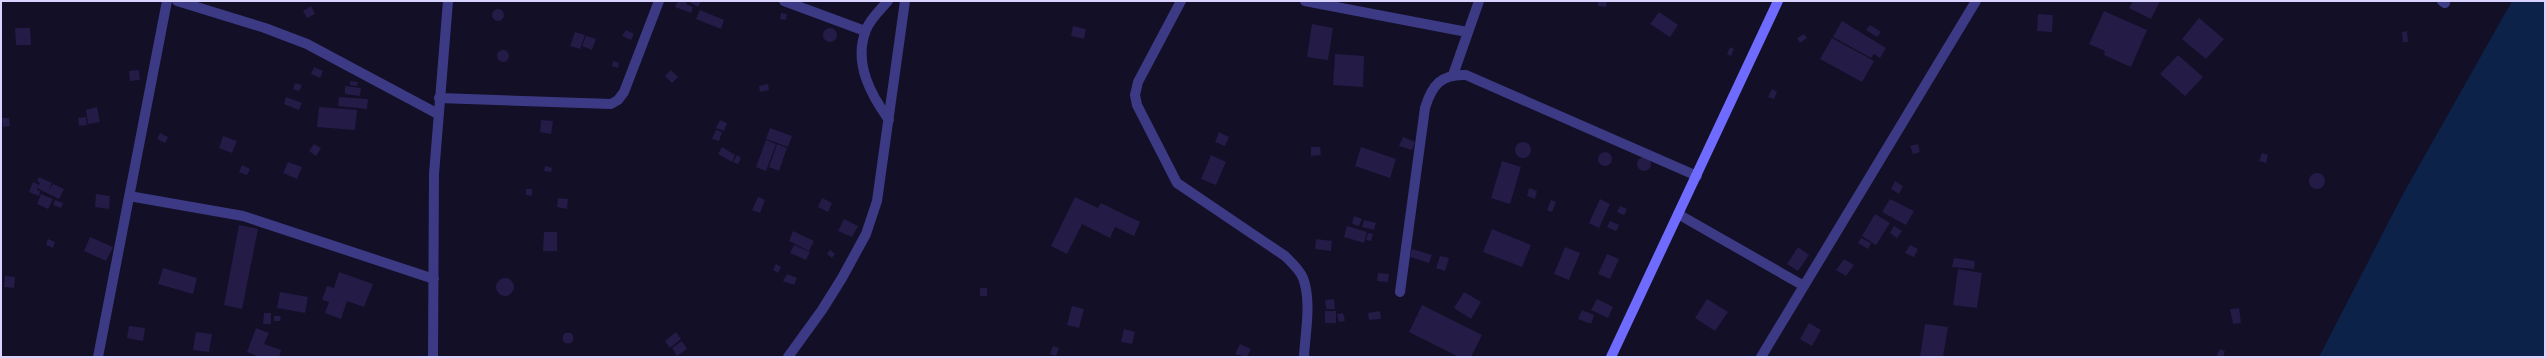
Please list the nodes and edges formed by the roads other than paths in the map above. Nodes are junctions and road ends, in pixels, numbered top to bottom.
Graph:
1 (167, 1) edge
2 (177, 1) edge
3 (448, 1) edge
4 (659, 1) edge
5 (784, 1) edge
6 (888, 1) edge
7 (904, 1) edge
8 (1181, 1) edge
9 (1305, 1) edge
10 (1479, 1) edge
11 (1778, 1) edge
12 (1976, 1) edge
13 (865, 31) junction
14 (1467, 32) junction
15 (1453, 75) junction
16 (439, 98) junction
17 (438, 114) junction
18 (889, 120) junction
19 (1697, 176) junction
20 (129, 196) junction
21 (1678, 214) junction
22 (434, 279) junction
23 (1804, 286) junction
24 (1400, 292) dead end
25 (98, 357) edge
26 (434, 357) edge
27 (788, 357) edge
28 (1304, 357) edge
29 (1612, 357) edge
30 (1761, 357) edge

1 - 20 street
2 - 17 street
3 - 16 street
4 - 16 street
5 - 13 street
6 - 13 street
7 - 18 street
8 - 28 street
9 - 14 street
10 - 14 street
11 - 19 main road
12 - 23 street
13 - 18 street
14 - 15 street
15 - 19 street
15 - 24 street
16 - 17 street
17 - 22 street
18 - 27 street
19 - 21 main road
20 - 22 street
20 - 25 street
21 - 23 street
21 - 29 main road
22 - 26 street
23 - 30 street

